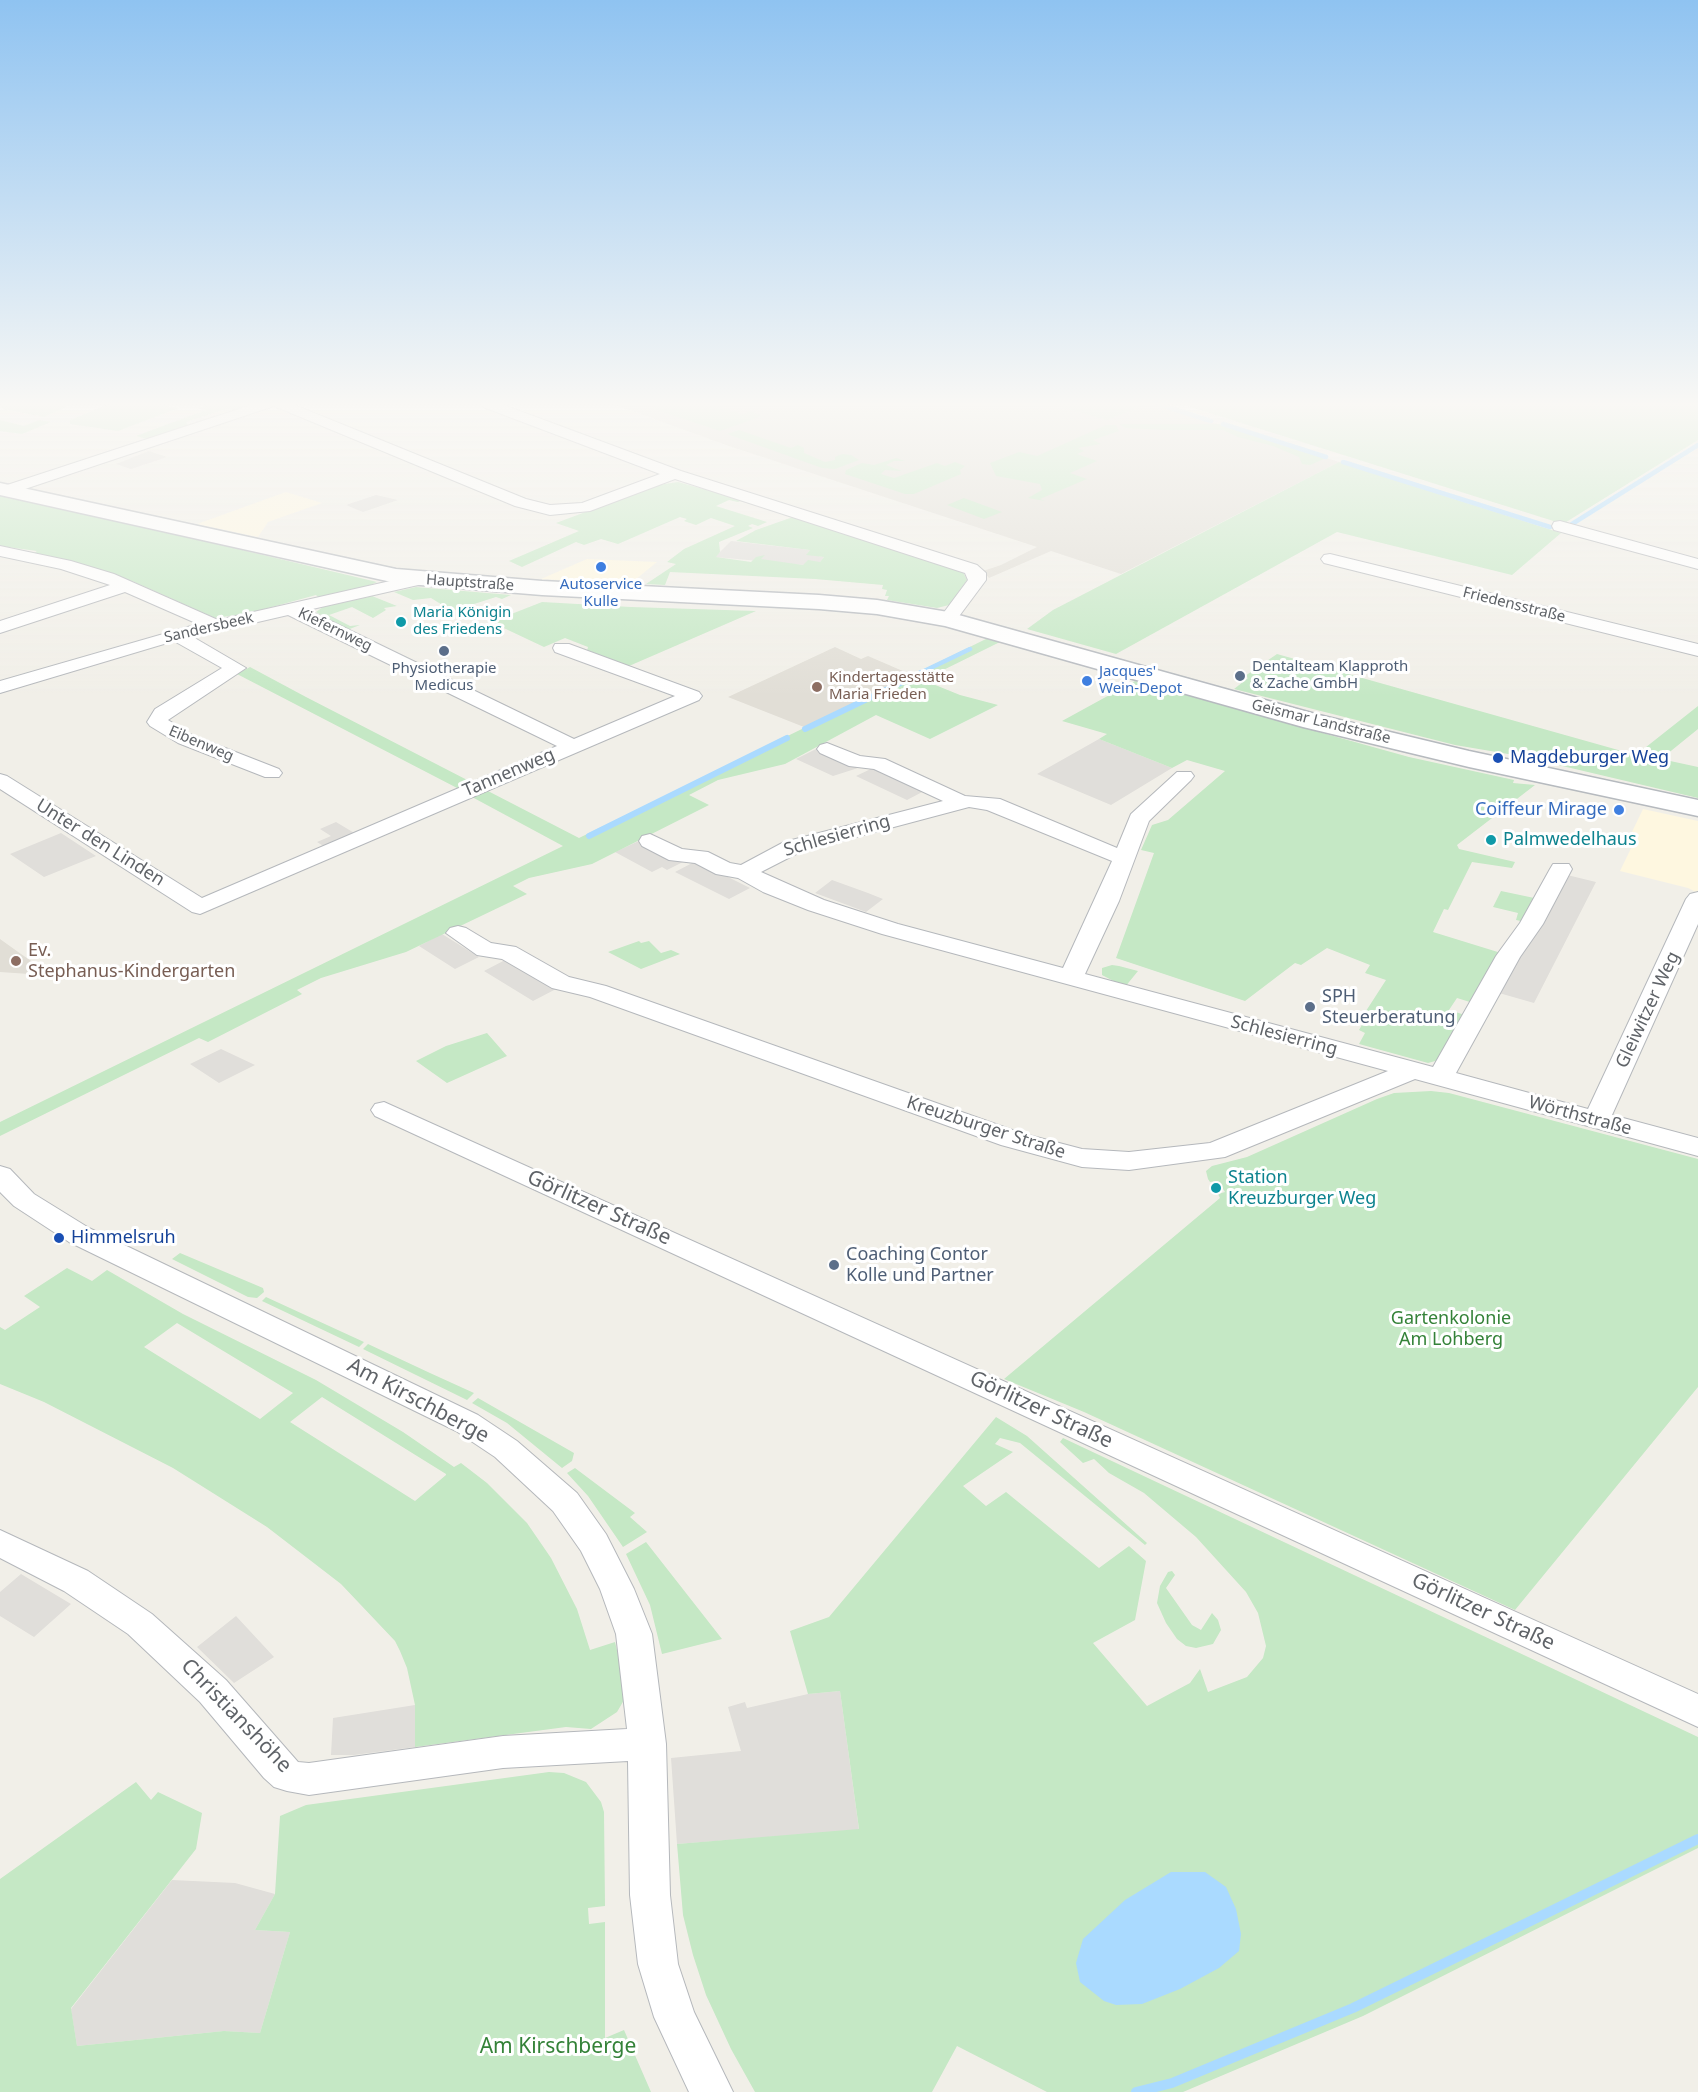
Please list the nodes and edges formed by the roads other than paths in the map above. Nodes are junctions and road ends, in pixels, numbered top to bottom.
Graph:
1 (65, 502) edge
2 (518, 502) edge
3 (601, 502) edge
4 (761, 502) edge
5 (1560, 526) dead end
6 (0, 550) edge
7 (1330, 559) dead end
8 (1698, 564) edge
9 (421, 579) junction
10 (125, 586) junction
11 (291, 609) junction
12 (948, 619) junction
13 (215, 626) junction
14 (0, 627) edge
15 (176, 635) junction
16 (562, 648) dead end
17 (1698, 650) edge
18 (0, 687) edge
19 (572, 746) junction
20 (827, 749) dead end
21 (272, 773) dead end
22 (1184, 776) dead end
23 (0, 780) edge
24 (960, 802) junction
25 (1698, 808) edge
26 (650, 841) dead end
27 (1123, 857) junction
28 (1561, 869) dead end
29 (744, 872) junction
30 (200, 907) joint
31 (1693, 911) edge
32 (458, 933) dead end
33 (1071, 977) junction
34 (1412, 1071) junction
35 (1451, 1081) junction
36 (384, 1110) dead end
37 (1596, 1120) junction
38 (1698, 1148) edge
39 (0, 1175) edge
40 (0, 1543) edge
41 (1698, 1710) edge
42 (647, 1744) junction
43 (711, 2092) edge

1 - 9 main road, Hauptstraße
2 - 3 street
4 - 12 street
5 - 8 street
6 - 10 street
7 - 17 street, Friedensstraße
9 - 11 street, Sandersbeek
9 - 12 main road, Hauptstraße
10 - 13 street
10 - 14 street
11 - 13 street, Sandersbeek
11 - 19 street, Kiefernweg
12 - 25 main road, Geismar Landstraße
13 - 15 street, Sandersbeek
15 - 18 street, Sandersbeek
15 - 21 street, Eibenweg
16 - 19 street, Tannenweg
19 - 30 street, Tannenweg
20 - 24 street
22 - 27 street
23 - 30 street, Unter den Linden
24 - 27 street, Schlesierring
24 - 29 street, Schlesierring
26 - 29 street
27 - 33 street
28 - 35 street
29 - 33 street, Schlesierring
31 - 37 street, Gleiwitzer Weg
32 - 34 street, Kreuzburger Straße
33 - 34 street, Schlesierring
34 - 35 street, Schlesierring
35 - 37 street, Wörthstraße
36 - 41 street, Görlitzer Straße
37 - 38 street, Wörthstraße
39 - 42 street, Am Kirschberge
40 - 42 street, Christianshöhe
42 - 43 street, Am Kirschberge

